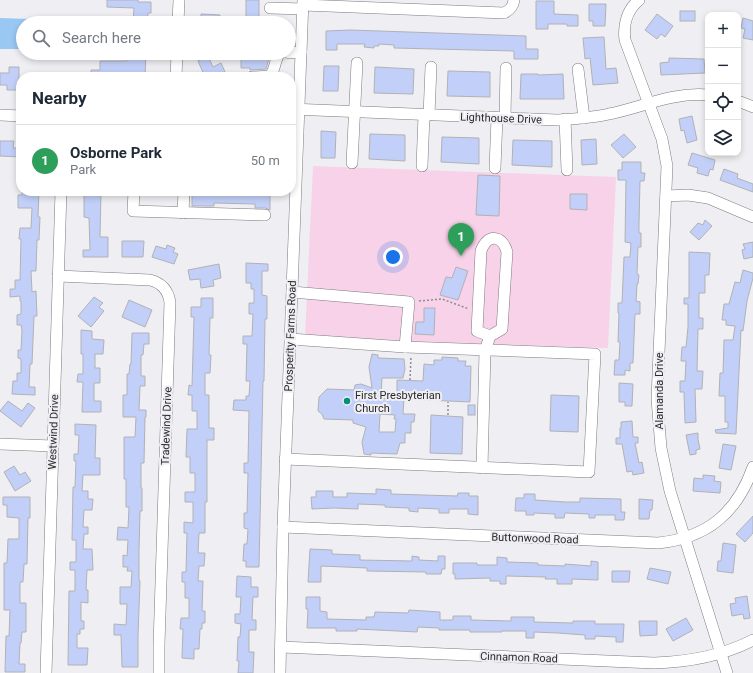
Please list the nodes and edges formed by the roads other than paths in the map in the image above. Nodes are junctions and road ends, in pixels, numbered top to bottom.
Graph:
1 (179, 0) edge
2 (514, 0) edge
3 (639, 0) edge
4 (303, 5) edge
5 (270, 8) dead end
6 (178, 16) edge
7 (296, 52) edge
8 (301, 52) junction
9 (177, 60) edge
10 (275, 60) edge
11 (357, 63) dead end
12 (431, 67) dead end
13 (506, 68) dead end
14 (578, 69) dead end
15 (176, 72) edge
16 (273, 72) edge
17 (705, 95) edge
18 (296, 100) edge
19 (648, 103) junction
20 (741, 103) edge
21 (753, 107) edge
22 (296, 109) edge
23 (354, 112) junction
24 (0, 115) edge
25 (427, 115) junction
26 (16, 116) edge
27 (501, 118) junction
28 (584, 118) junction
29 (565, 119) junction
30 (352, 163) dead end
31 (422, 166) dead end
32 (495, 168) dead end
33 (567, 170) dead end
34 (61, 196) edge
35 (134, 196) edge
36 (184, 196) edge
37 (294, 196) edge
38 (666, 196) junction
39 (183, 213) junction
40 (265, 215) dead end
41 (753, 217) edge
42 (58, 276) junction
43 (292, 292) junction
44 (490, 336) junction
45 (290, 339) junction
46 (408, 347) junction
47 (485, 350) junction
48 (0, 444) edge
49 (53, 446) junction
50 (285, 459) junction
51 (753, 467) edge
52 (482, 468) junction
53 (283, 527) junction
54 (685, 538) junction
55 (753, 640) edge
56 (281, 648) junction
57 (721, 653) junction
58 (46, 673) edge
59 (159, 673) edge
60 (280, 673) edge
61 (727, 673) edge

1 - 6 street
2 - 4 street
3 - 19 street, Alamanda Drive
4 - 5 street
4 - 8 street, Prosperity Farms Road
7 - 8 street
8 - 18 street, Prosperity Farms Road
9 - 15 street
10 - 16 street
11 - 23 street
12 - 25 street
13 - 27 street
14 - 28 street
17 - 19 street, Lighthouse Drive
19 - 28 street, Lighthouse Drive
19 - 38 street, Alamanda Drive
20 - 21 street
22 - 23 street, Lighthouse Drive
23 - 25 street, Lighthouse Drive
23 - 30 street
24 - 26 street
25 - 27 street, Lighthouse Drive
25 - 31 street
27 - 29 street, Lighthouse Drive
27 - 32 street
28 - 29 street, Lighthouse Drive
29 - 33 street
34 - 42 street, Westwind Drive
35 - 39 street
36 - 39 street
37 - 43 street, Prosperity Farms Road
38 - 41 street
38 - 54 street, Alamanda Drive
39 - 40 street
42 - 49 street, Westwind Drive
42 - 59 street, Tradewind Drive
43 - 45 street, Prosperity Farms Road
43 - 46 street
44 - 44 street
44 - 47 street
45 - 46 street
45 - 50 street, Prosperity Farms Road
46 - 47 street
47 - 52 street
47 - 52 street
48 - 49 street
49 - 58 street, Westwind Drive
50 - 52 street
50 - 53 street, Prosperity Farms Road
51 - 54 street, Buttonwood Road
53 - 54 street, Buttonwood Road
53 - 56 street, Prosperity Farms Road
54 - 57 street, Alamanda Drive
55 - 57 street, Cinnamon Road
56 - 57 street, Cinnamon Road
56 - 60 street, Prosperity Farms Road
57 - 61 street, Alamanda Drive

